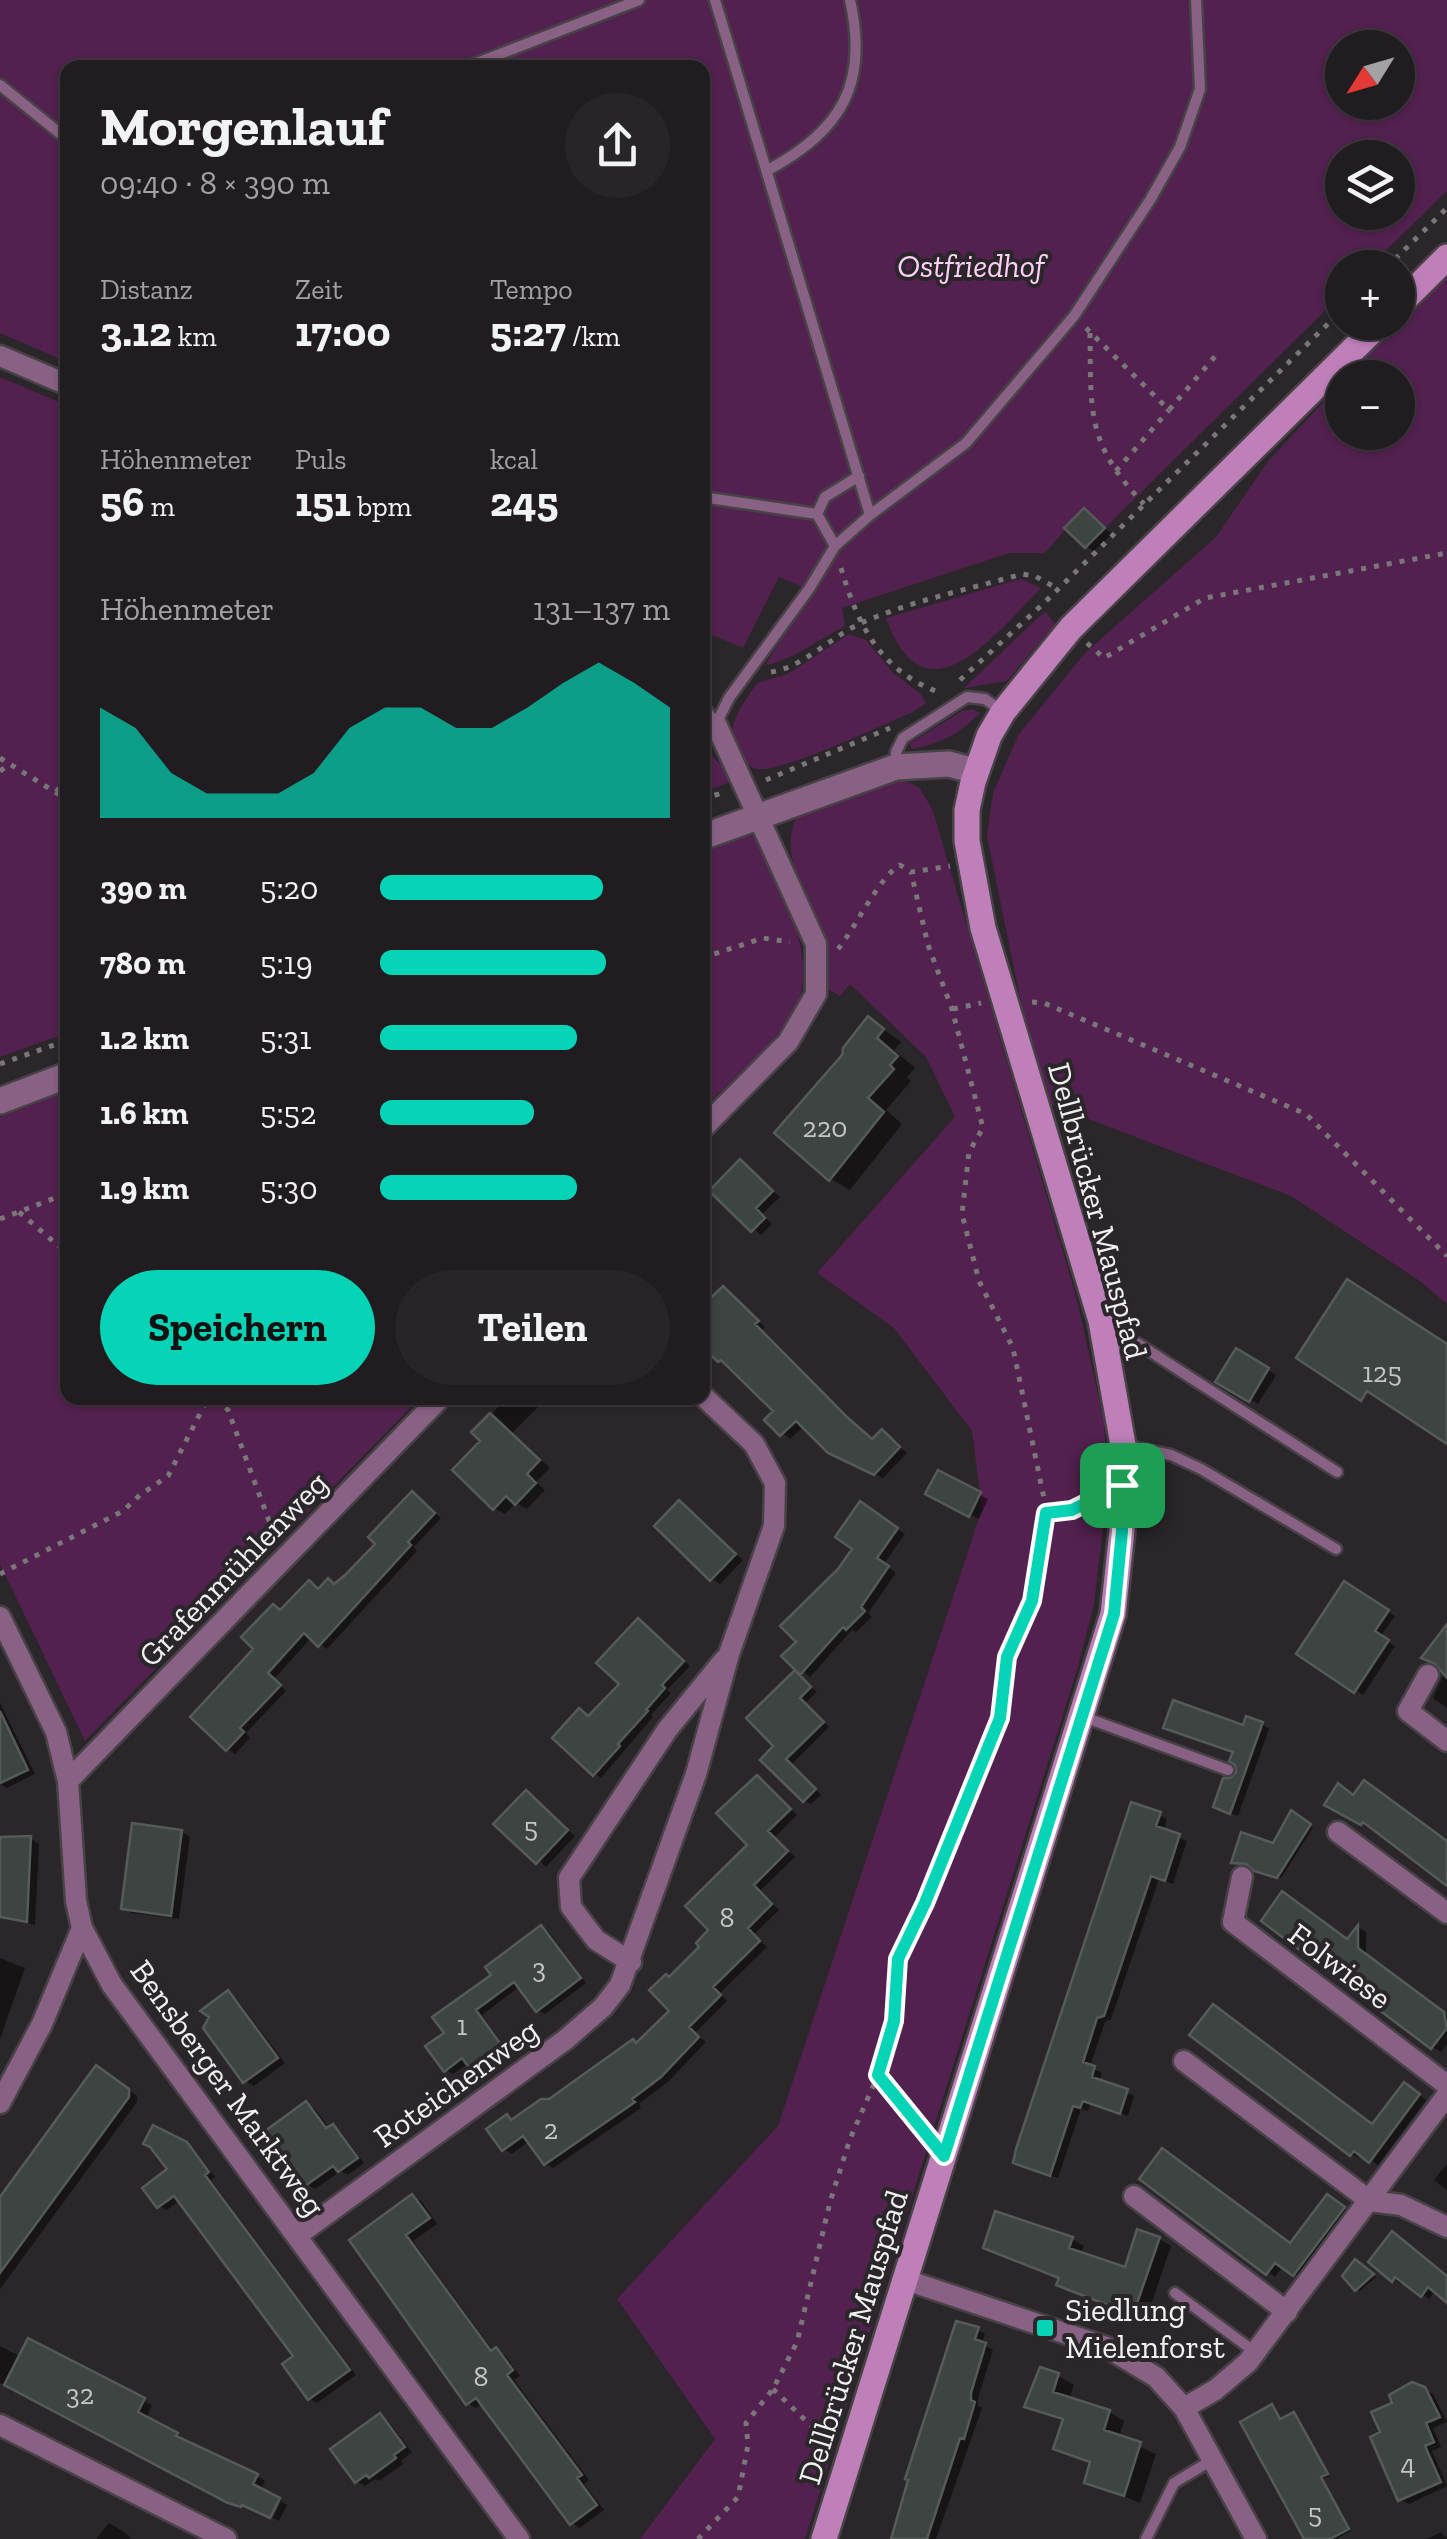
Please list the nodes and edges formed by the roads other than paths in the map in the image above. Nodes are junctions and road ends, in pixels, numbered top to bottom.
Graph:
1 (640, 0) edge
2 (715, 0) edge
3 (850, 0) edge
4 (1196, 0) edge
5 (485, 60) edge
6 (0, 85) edge
7 (60, 134) edge
8 (768, 170) junction
9 (1447, 257) edge
10 (1415, 289) edge
11 (1363, 340) edge
12 (0, 356) edge
13 (60, 382) edge
14 (859, 476) junction
15 (710, 498) edge
16 (818, 514) junction
17 (870, 514) junction
18 (835, 546) junction
19 (1004, 712) junction
20 (710, 726) edge
21 (710, 730) edge
22 (896, 767) junction
23 (975, 771) junction
24 (759, 816) junction
25 (710, 834) edge
26 (60, 1079) edge
27 (0, 1101) edge
28 (710, 1121) edge
29 (1106, 1349) junction
30 (710, 1403) edge
31 (433, 1405) edge
32 (1122, 1445) junction
33 (1337, 1472) dead end
34 (1336, 1549) dead end
35 (1, 1621) edge
36 (729, 1654) junction
37 (1428, 1675) dead end
38 (1082, 1716) junction
39 (1447, 1741) edge
40 (1228, 1770) dead end
41 (68, 1781) junction
42 (1338, 1832) dead end
43 (1242, 1877) dead end
44 (1447, 1913) edge
45 (82, 1928) junction
46 (631, 1962) junction
47 (1184, 2061) dead end
48 (1447, 2085) edge
49 (1447, 2094) edge
50 (0, 2102) edge
51 (1134, 2196) dead end
52 (1370, 2202) junction
53 (1447, 2227) edge
54 (298, 2236) junction
55 (904, 2279) junction
56 (1175, 2293) dead end
57 (1288, 2312) junction
58 (1256, 2353) junction
59 (1184, 2408) junction
60 (0, 2425) edge
61 (1212, 2460) junction
62 (226, 2539) edge
63 (519, 2539) edge
64 (824, 2539) edge
65 (1146, 2539) edge
66 (1256, 2539) edge

1 - 5 lane
2 - 8 lane
3 - 8 lane
4 - 17 lane
6 - 7 lane
8 - 14 lane
9 - 10 main road
11 - 19 main road, Dellbrücker Mauspfad
12 - 13 street
14 - 16 lane
14 - 17 lane
15 - 16 lane
16 - 18 lane
17 - 18 lane
18 - 20 lane
19 - 22 lane
19 - 23 main road, Dellbrücker Mauspfad
21 - 24 street
22 - 23 street
22 - 24 street
23 - 29 main road, Dellbrücker Mauspfad
24 - 25 street
24 - 28 street
26 - 27 street
29 - 32 main road, Dellbrücker Mauspfad
29 - 33 lane
30 - 36 street, Roteichenweg
31 - 41 street, Grafenmühlenweg
32 - 34 lane
32 - 38 main road, Dellbrücker Mauspfad
35 - 41 street, Bensberger Marktweg
36 - 46 street, Roteichenweg
36 - 46 street, Roteichenweg
37 - 39 street
38 - 40 lane
38 - 55 main road, Dellbrücker Mauspfad
41 - 45 street, Bensberger Marktweg
42 - 44 street
43 - 48 street, Folwiese
45 - 50 street
45 - 54 street, Bensberger Marktweg
46 - 54 street, Roteichenweg
47 - 52 street
49 - 52 street
51 - 57 street
52 - 53 street
52 - 57 street
54 - 63 street, Bensberger Marktweg
55 - 59 street
55 - 64 main road, Dellbrücker Mauspfad
56 - 58 lane
57 - 58 street
58 - 59 street
59 - 61 street
60 - 62 street
61 - 65 lane
61 - 66 street

